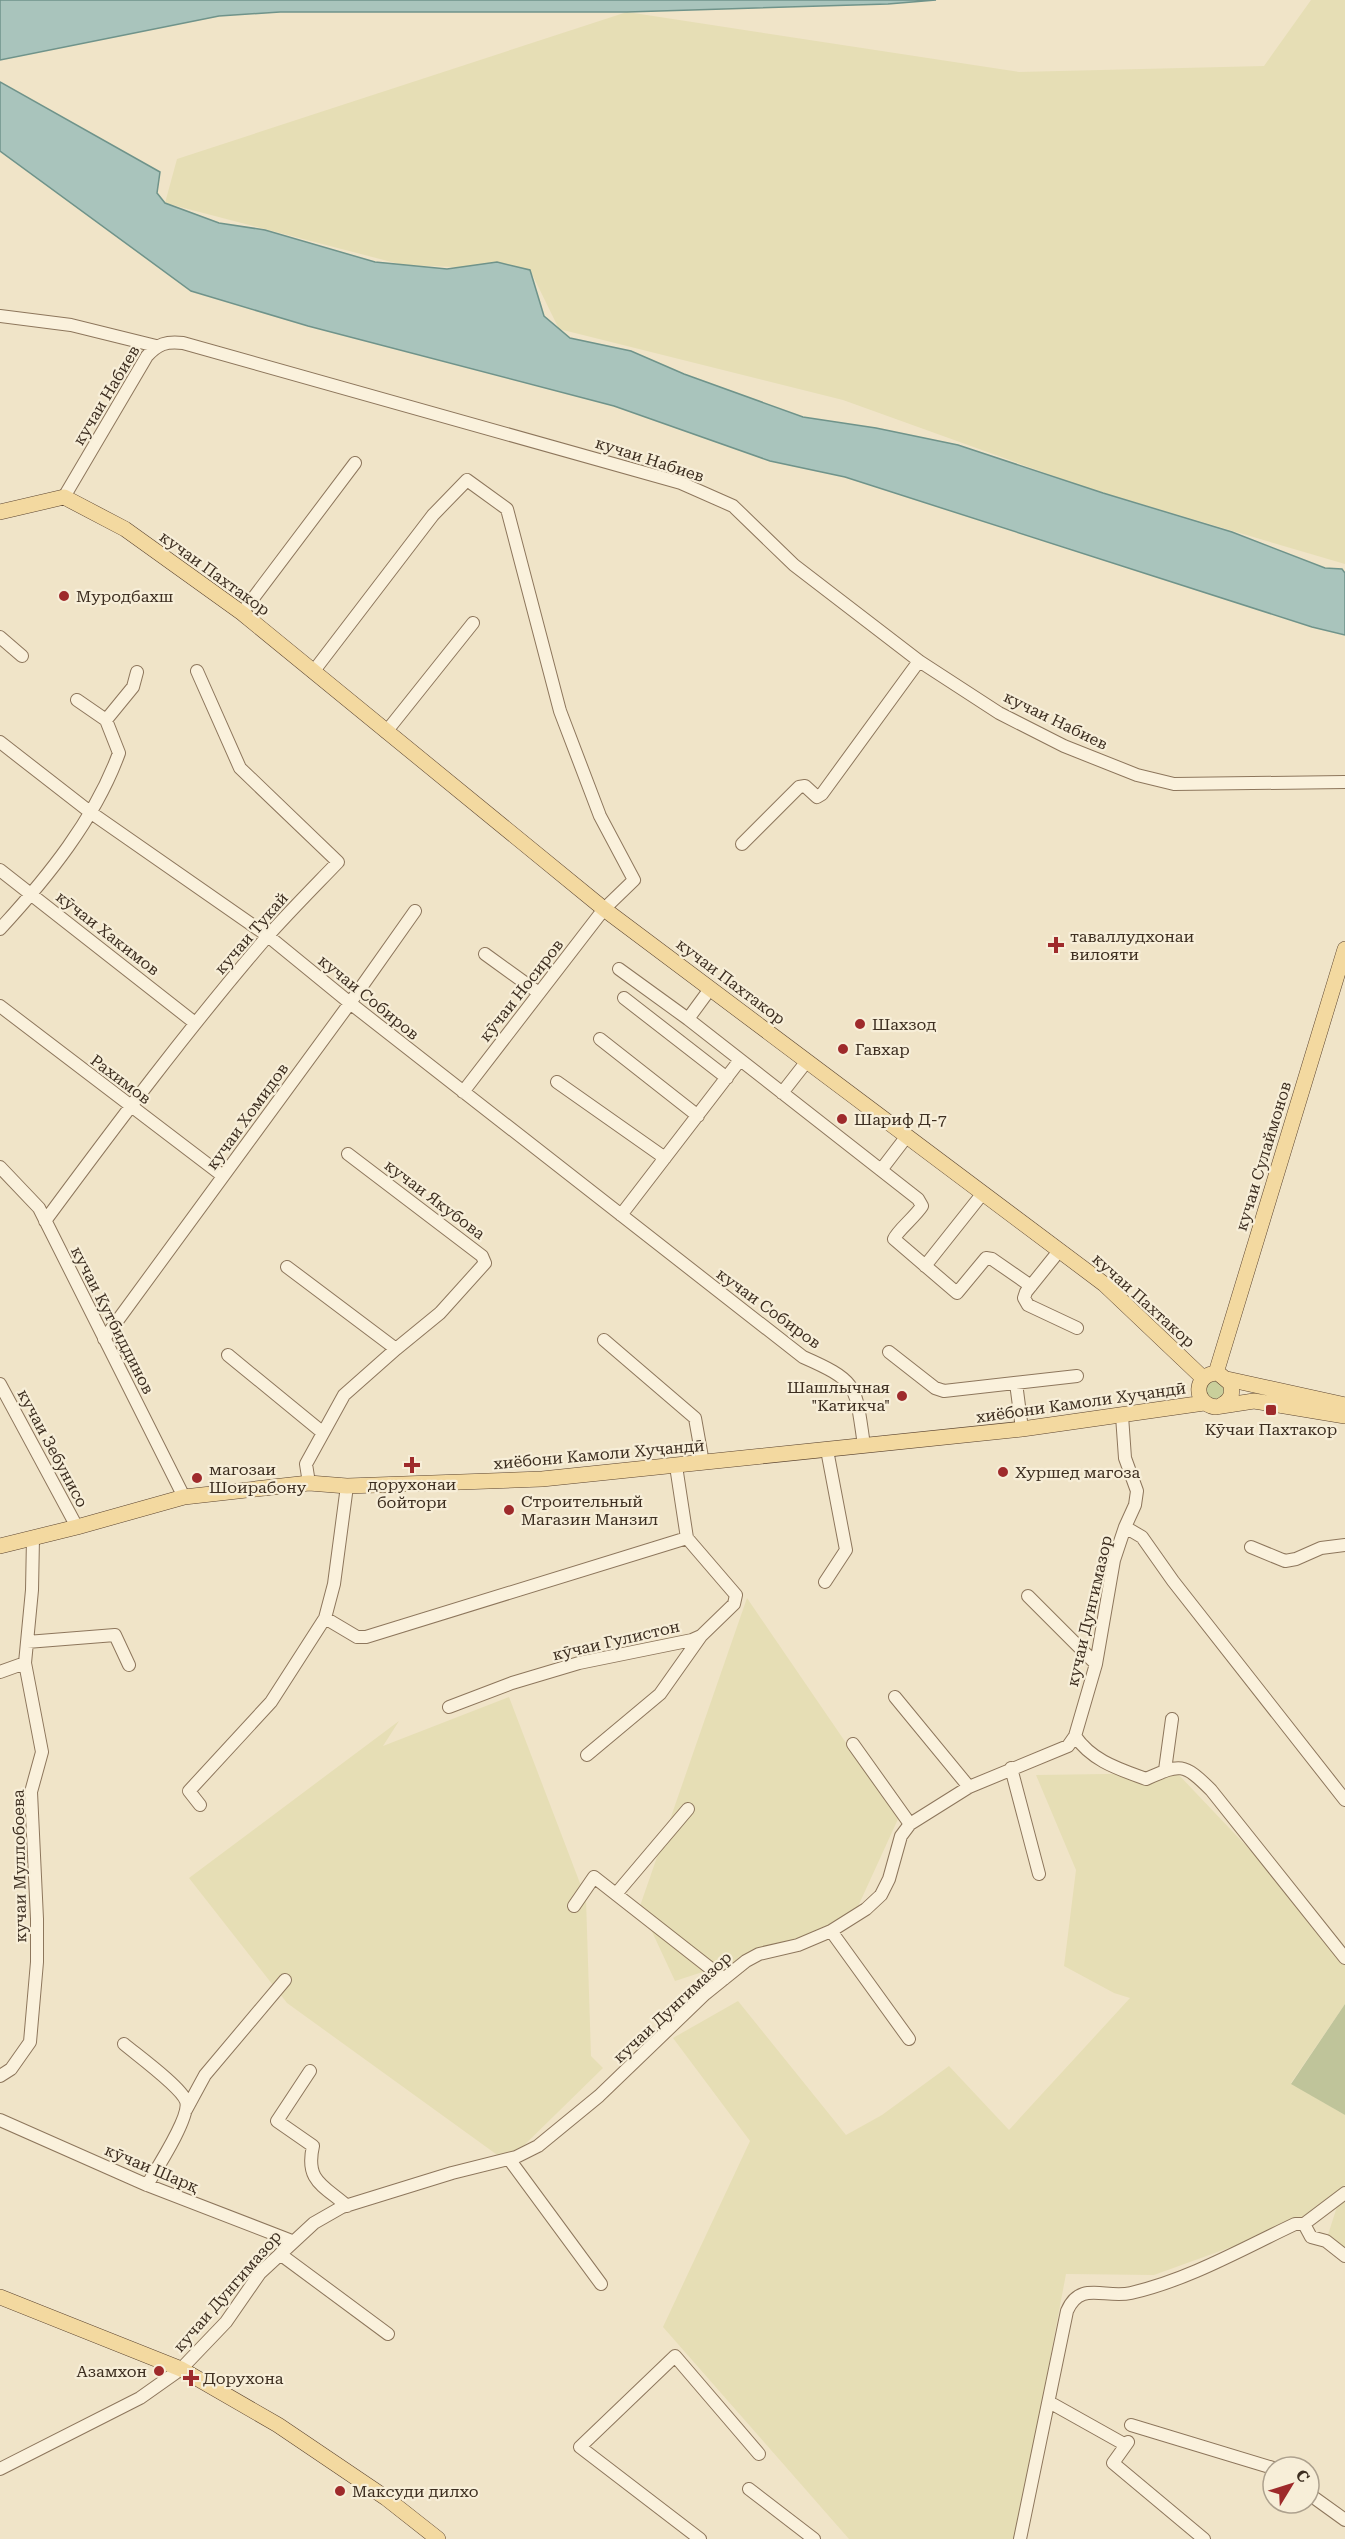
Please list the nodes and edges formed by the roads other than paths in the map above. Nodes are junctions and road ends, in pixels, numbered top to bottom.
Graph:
1 (0, 316) edge
2 (156, 346) junction
3 (355, 463) dead end
4 (64, 496) junction
5 (0, 512) edge
6 (242, 613) junction
7 (473, 623) dead end
8 (0, 638) edge
9 (22, 656) dead end
10 (919, 661) junction
11 (197, 671) dead end
12 (137, 672) dead end
13 (313, 672) junction
14 (77, 700) dead end
15 (106, 720) junction
16 (386, 732) junction
17 (0, 742) edge
18 (1345, 782) edge
19 (90, 812) junction
20 (742, 844) dead end
21 (0, 870) edge
22 (32, 894) junction
23 (604, 909) junction
24 (414, 911) dead end
25 (0, 929) edge
26 (268, 936) junction
27 (1345, 949) edge
28 (485, 954) dead end
29 (619, 969) dead end
30 (710, 989) junction
31 (539, 993) junction
32 (624, 998) dead end
33 (350, 1003) junction
34 (0, 1006) edge
35 (688, 1019) junction
36 (195, 1023) junction
37 (600, 1039) dead end
38 (740, 1060) junction
39 (807, 1061) junction
40 (727, 1078) junction
41 (557, 1082) dead end
42 (463, 1092) junction
43 (782, 1093) junction
44 (130, 1106) junction
45 (698, 1116) junction
46 (907, 1136) junction
47 (348, 1154) dead end
48 (665, 1158) junction
49 (0, 1167) edge
50 (881, 1170) junction
51 (223, 1176) junction
52 (983, 1193) junction
53 (621, 1215) junction
54 (45, 1221) junction
55 (1059, 1251) junction
56 (926, 1266) junction
57 (287, 1267) dead end
58 (1031, 1286) junction
59 (1077, 1328) dead end
60 (104, 1339) junction
61 (604, 1340) dead end
62 (396, 1348) junction
63 (889, 1352) dead end
64 (228, 1355) dead end
65 (1077, 1376) dead end
66 (1211, 1378) junction
67 (1016, 1383) junction
68 (0, 1384) edge
69 (1204, 1403) junction
70 (1345, 1405) edge
71 (1220, 1406) junction
72 (1173, 1409) junction
73 (1122, 1416) junction
74 (1345, 1416) edge
75 (1022, 1429) junction
76 (322, 1432) junction
77 (864, 1445) junction
78 (827, 1450) junction
79 (703, 1463) junction
80 (676, 1466) junction
81 (309, 1483) junction
82 (347, 1486) junction
83 (184, 1497) junction
84 (77, 1527) junction
85 (1125, 1527) junction
86 (33, 1538) junction
87 (687, 1538) junction
88 (1345, 1545) edge
89 (0, 1546) edge
90 (1251, 1547) dead end
91 (825, 1582) dead end
92 (1028, 1596) dead end
93 (325, 1618) junction
94 (701, 1636) junction
95 (27, 1642) junction
96 (25, 1663) junction
97 (1096, 1664) junction
98 (129, 1665) dead end
99 (0, 1672) edge
100 (896, 1697) dead end
101 (449, 1707) dead end
102 (1172, 1719) dead end
103 (1076, 1736) junction
104 (853, 1744) dead end
105 (587, 1755) dead end
106 (1011, 1768) junction
107 (1165, 1770) junction
108 (969, 1787) junction
109 (1345, 1800) edge
110 (200, 1805) dead end
111 (688, 1809) dead end
112 (910, 1824) junction
113 (1039, 1875) dead end
114 (616, 1894) junction
115 (574, 1906) dead end
116 (831, 1931) junction
117 (1345, 1958) edge
118 (724, 1979) junction
119 (285, 1980) dead end
120 (909, 2039) dead end
121 (124, 2044) dead end
122 (309, 2071) dead end
123 (0, 2076) edge
124 (185, 2111) junction
125 (0, 2120) edge
126 (509, 2159) junction
127 (147, 2185) junction
128 (1345, 2193) edge
129 (347, 2206) junction
130 (1304, 2224) junction
131 (292, 2241) junction
132 (280, 2254) junction
133 (1345, 2256) edge
134 (601, 2284) dead end
135 (0, 2297) edge
136 (388, 2334) dead end
137 (181, 2369) junction
138 (1049, 2402) junction
139 (1131, 2425) dead end
140 (759, 2454) dead end
141 (1261, 2464) edge
142 (0, 2469) edge
143 (750, 2489) dead end
144 (1321, 2503) edge
145 (1345, 2520) edge
146 (438, 2539) edge
147 (700, 2539) edge
148 (814, 2539) edge
149 (1020, 2539) edge
150 (1204, 2539) edge

1 - 2 street
2 - 4 street, кучаи Набиев
2 - 10 street, кучаи Набиев
3 - 6 street
4 - 5 main road
4 - 6 main road, кучаи Пахтакор
6 - 13 main road, кучаи Пахтакор
7 - 16 street
8 - 9 street
10 - 18 street, кучаи Набиев
10 - 20 street
11 - 26 street, кучаи Тукай
12 - 15 street
13 - 16 main road, кучаи Пахтакор
13 - 23 street, кӯчаи Носиров
14 - 15 street
15 - 19 street
16 - 23 main road, кучаи Пахтакор
17 - 19 street, кучаи Собиров
19 - 22 street
19 - 26 street, кучаи Собиров
21 - 22 street, кӯчаи Хакимов
22 - 25 street
22 - 36 street, кӯчаи Хакимов
23 - 30 main road, кучаи Пахтакор
23 - 31 street, кӯчаи Носиров
24 - 33 street, кучаи Хомидов
26 - 33 street, кучаи Собиров
26 - 36 street, кучаи Тукай
27 - 66 main road, кучаи Сулаймонов
28 - 31 street
29 - 35 street
30 - 35 street
30 - 39 main road, кучаи Пахтакор
31 - 42 street, кӯчаи Носиров
32 - 40 street
33 - 42 street, кучаи Собиров
33 - 51 street, кучаи Хомидов
34 - 44 street, Рахимов
35 - 38 street
36 - 44 street, кучаи Тукай
37 - 45 street
38 - 40 street
38 - 43 street
39 - 43 street
39 - 46 main road, кучаи Пахтакор
40 - 45 street
41 - 48 street
42 - 53 street, кучаи Собиров
43 - 50 street
44 - 51 street, Рахимов
44 - 54 street, кучаи Тукай
45 - 48 street
46 - 50 street
46 - 52 main road, кучаи Пахтакор
47 - 62 street, кучаи Якубова
48 - 53 street
49 - 54 street, кучаи Кутбиддинов
50 - 56 street
51 - 60 street, кучаи Хомидов
52 - 55 main road, кучаи Пахтакор
52 - 56 street
53 - 77 street, кучаи Собиров
54 - 60 street, кучаи Кутбиддинов
55 - 58 street
55 - 66 main road, кучаи Пахтакор
56 - 58 street
57 - 62 street
58 - 59 street
60 - 83 street, кучаи Кутбиддинов
61 - 79 street
62 - 76 street, кучаи Якубова
63 - 67 street
64 - 76 street
65 - 67 street
66 - 69 main road
66 - 70 main road
66 - 71 main road
66 - 72 main road
67 - 75 street
68 - 84 street, кучаи Зебунисо
69 - 71 main road
69 - 72 main road, хиёбони Камоли Хуҷандӣ
71 - 74 main road
72 - 73 main road, хиёбони Камоли Хуҷандӣ
73 - 75 main road, хиёбони Камоли Хуҷандӣ
73 - 85 street, кучаи Дунгимазор
75 - 77 main road, хиёбони Камоли Хуҷандӣ
76 - 81 street, кучаи Якубова
77 - 78 main road, хиёбони Камоли Хуҷандӣ
78 - 79 main road, хиёбони Камоли Хуҷандӣ
78 - 91 street
79 - 80 main road, хиёбони Камоли Хуҷандӣ
80 - 82 main road, хиёбони Камоли Хуҷандӣ
80 - 87 street
81 - 82 main road, хиёбони Камоли Хуҷандӣ
81 - 83 main road, хиёбони Камоли Хуҷандӣ
82 - 93 street
83 - 84 main road, хиёбони Камоли Хуҷандӣ
84 - 86 main road, хиёбони Камоли Хуҷандӣ
85 - 97 street, кучаи Дунгимазор
85 - 109 street
86 - 89 main road, хиёбони Камоли Хуҷандӣ
86 - 95 street, кучаи Муллобоева
87 - 93 street
87 - 94 street, кӯчаи Гулистон
88 - 90 street
92 - 97 street
93 - 110 street
94 - 101 street, кӯчаи Гулистон
94 - 105 street
95 - 96 street, кучаи Муллобоева
95 - 98 street
96 - 99 street
96 - 123 street, кучаи Муллобоева
97 - 103 street, кучаи Дунгимазор
100 - 108 street
102 - 107 street
103 - 106 street
103 - 107 street
104 - 112 street
106 - 108 street
106 - 113 street
107 - 117 street
108 - 112 street
111 - 114 street
112 - 116 street, кучаи Дунгимазор
114 - 115 street
114 - 118 street
116 - 118 street, кучаи Дунгимазор
116 - 120 street
118 - 126 street, кучаи Дунгимазор
119 - 124 street
121 - 124 street
122 - 129 street
124 - 127 street
125 - 127 street, кӯчаи Шарқ
126 - 129 street, кучаи Дунгимазор
126 - 134 street
127 - 131 street, кӯчаи Шарқ
128 - 130 street
129 - 131 street, кучаи Дунгимазор
130 - 133 street
130 - 138 street
131 - 132 street, кучаи Дунгимазор
132 - 136 street
132 - 137 street, кучаи Дунгимазор
135 - 137 main road
137 - 142 street, кучаи Дунгимазор
137 - 146 main road
138 - 149 street
138 - 150 street
139 - 141 street
140 - 147 street
143 - 148 street
144 - 145 street

